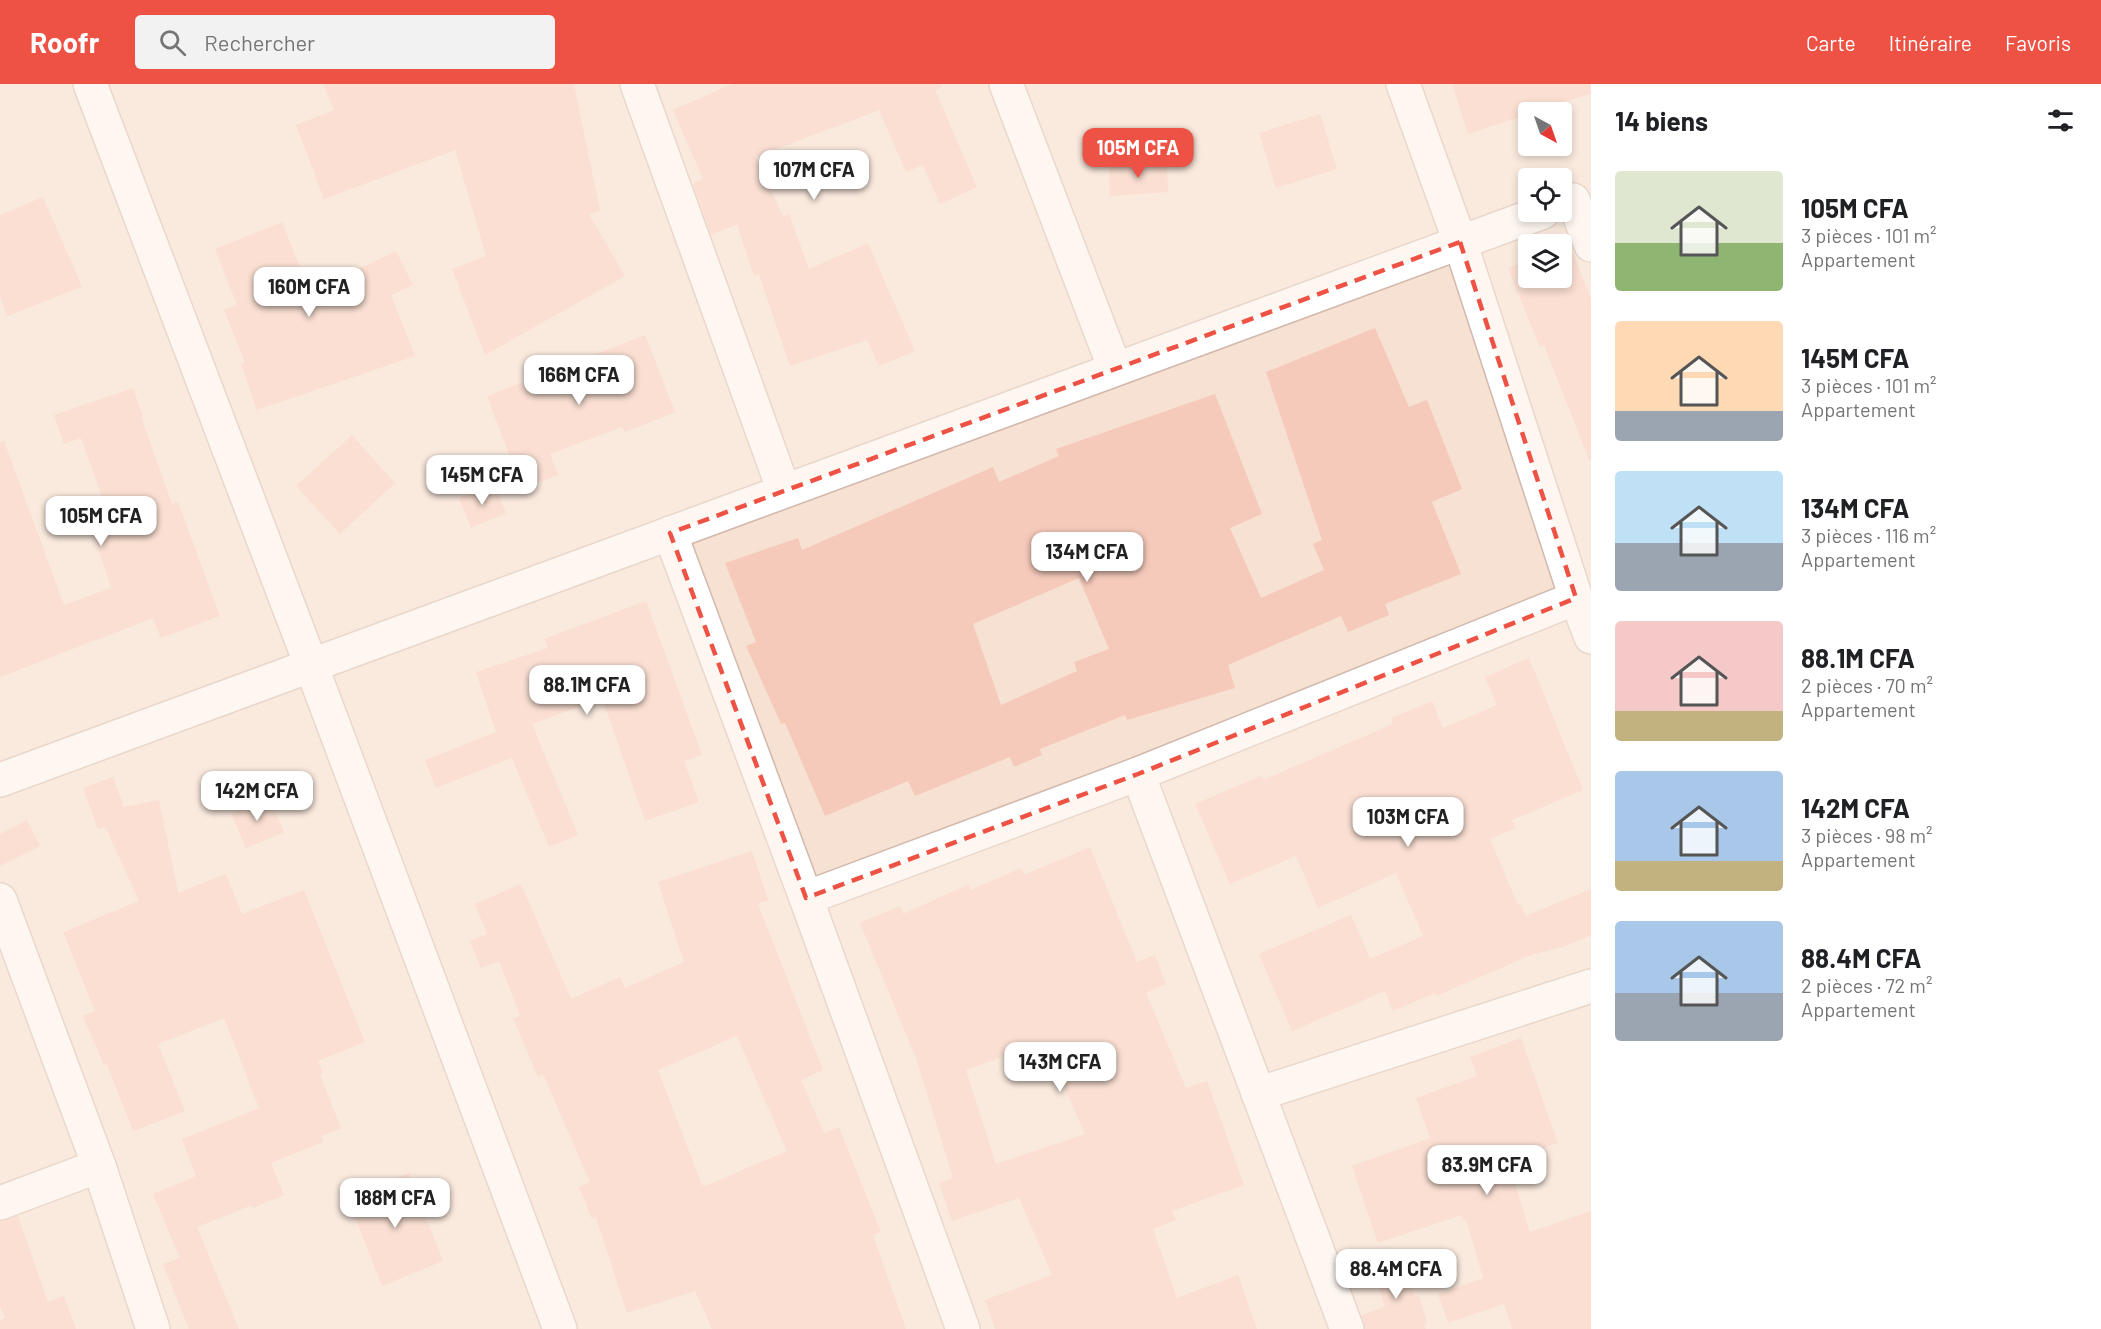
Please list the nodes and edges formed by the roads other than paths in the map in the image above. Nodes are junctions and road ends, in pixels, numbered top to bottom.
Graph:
1 (90, 84) edge
2 (637, 84) edge
3 (1006, 84) edge
4 (1403, 84) edge
5 (1575, 200) edge
6 (1518, 221) edge
7 (1460, 242) junction
8 (1591, 244) edge
9 (1115, 369) junction
10 (784, 491) junction
11 (670, 533) junction
12 (1576, 598) junction
13 (1591, 637) edge
14 (311, 665) junction
15 (1138, 774) junction
16 (0, 780) edge
17 (806, 898) junction
18 (0, 900) edge
19 (1591, 986) edge
20 (1258, 1094) junction
21 (99, 1166) junction
22 (0, 1203) edge
23 (153, 1329) edge
24 (560, 1329) edge
25 (963, 1329) edge
26 (1347, 1329) edge

1 - 14 street
2 - 10 street
3 - 9 street
4 - 7 street
5 - 8 street
6 - 7 street
7 - 9 street
7 - 12 street
9 - 10 street
10 - 11 street
11 - 14 street
11 - 17 street
12 - 13 street
12 - 15 street
14 - 16 street
14 - 24 street
15 - 17 street
15 - 20 street
17 - 25 street
18 - 21 street
19 - 20 street
20 - 26 street
21 - 22 street
21 - 23 street

